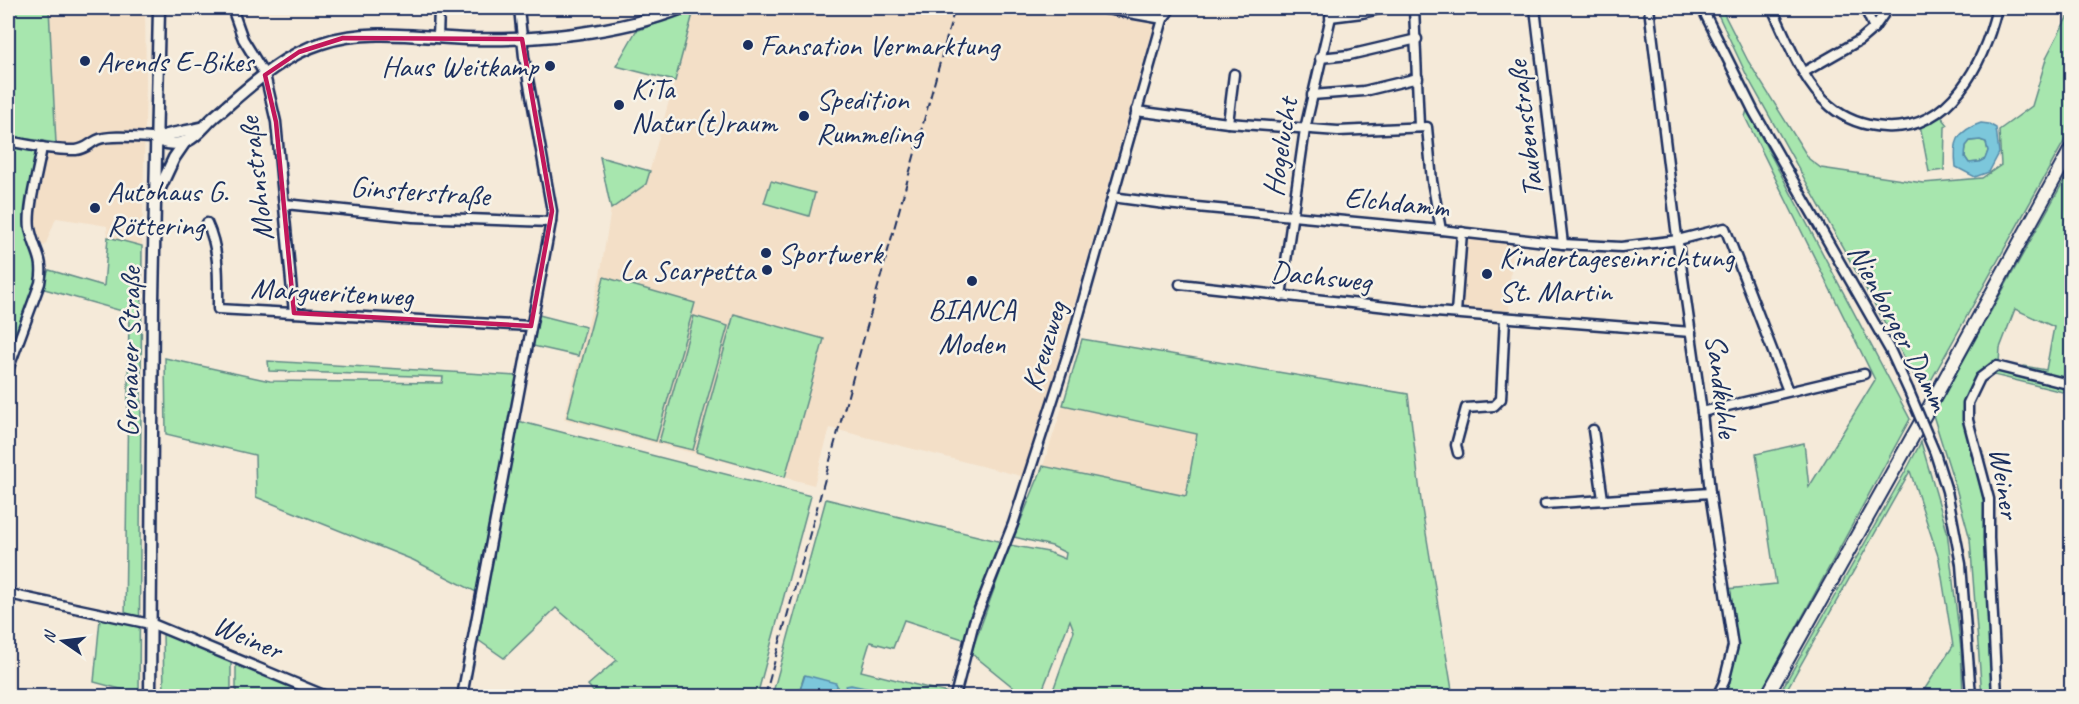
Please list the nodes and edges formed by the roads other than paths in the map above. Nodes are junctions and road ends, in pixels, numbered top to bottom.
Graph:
1 (159, 8) edge
2 (232, 8) edge
3 (439, 8) edge
4 (519, 8) edge
5 (682, 8) edge
6 (1101, 8) edge
7 (1171, 8) edge
8 (1333, 8) edge
9 (1384, 8) edge
10 (1414, 8) edge
11 (1535, 8) edge
12 (1649, 8) edge
13 (1702, 8) edge
14 (1772, 8) edge
15 (1865, 8) edge
16 (1888, 8) edge
17 (1997, 8) edge
18 (1330, 17) junction
19 (1163, 20) junction
20 (1874, 28) junction
21 (438, 38) junction
22 (522, 39) junction
23 (1417, 39) junction
24 (1320, 58) junction
25 (1804, 72) junction
26 (1234, 74) dead end
27 (265, 75) junction
28 (1418, 78) junction
29 (1312, 94) junction
30 (1136, 111) junction
31 (1228, 123) junction
32 (1419, 126) junction
33 (202, 128) junction
34 (1305, 129) junction
35 (157, 138) junction
36 (8, 141) edge
37 (185, 141) junction
38 (42, 147) junction
39 (2072, 147) edge
40 (156, 196) junction
41 (1112, 197) junction
42 (285, 204) junction
43 (1293, 215) junction
44 (551, 222) junction
45 (207, 223) dead end
46 (1441, 230) junction
47 (1462, 232) junction
48 (1678, 240) junction
49 (1563, 244) junction
50 (1180, 284) dead end
51 (1281, 296) junction
52 (294, 313) junction
53 (1456, 313) junction
54 (1505, 318) junction
55 (531, 326) junction
56 (1691, 332) junction
57 (8, 370) edge
58 (1863, 374) dead end
59 (2072, 385) edge
60 (1788, 391) junction
61 (1702, 412) junction
62 (1593, 430) dead end
63 (1458, 453) dead end
64 (1710, 493) junction
65 (1603, 499) junction
66 (1545, 504) dead end
67 (8, 592) edge
68 (151, 624) junction
69 (150, 696) edge
70 (326, 696) edge
71 (462, 696) edge
72 (955, 696) edge
73 (1717, 696) edge
74 (1767, 696) edge
75 (1971, 696) edge
76 (1997, 696) edge

1 - 35 main road, Gronauer Straße
2 - 27 street, Mohnstraße
3 - 21 street
4 - 22 street
5 - 22 main road
6 - 19 street
7 - 19 street, Kreuzweg
8 - 18 street, Hogelucht
9 - 18 street
10 - 23 street
11 - 49 street, Taubenstraße
12 - 48 street, Sandkuhle
13 - 75 street, Nienborger Damm, bridge
14 - 25 street
15 - 20 street
16 - 20 street
17 - 25 street
18 - 24 street, Hogelucht
19 - 30 street, Kreuzweg
20 - 25 street
21 - 22 main road
21 - 27 main road
22 - 44 street
23 - 24 street
23 - 28 street
24 - 29 street, Hogelucht
26 - 31 street
27 - 33 main road
27 - 42 street, Mohnstraße
28 - 29 street
28 - 32 street
29 - 34 street, Hogelucht
30 - 31 street
30 - 41 street, Kreuzweg
31 - 34 street
32 - 34 street
32 - 46 street
33 - 35 main road
33 - 37 main road
34 - 43 street, Hogelucht
35 - 37 main road
35 - 38 street
35 - 40 main road, Gronauer Straße
36 - 38 street
37 - 40 main road
38 - 57 street
39 - 74 highway
40 - 68 main road, Gronauer Straße
41 - 43 street, Elchdamm
41 - 72 street, Kreuzweg
42 - 44 street, Ginsterstraße
42 - 52 street, Mohnstraße
43 - 46 street, Elchdamm
43 - 51 street, Hogelucht
44 - 55 street
45 - 52 street, Margueritenweg
46 - 47 street, Elchdamm
47 - 49 street, Elchdamm
47 - 53 street
48 - 49 street, Elchdamm
48 - 56 street, Sandkuhle
48 - 60 street, Elchdamm
50 - 51 street, Dachsweg
51 - 53 street, Dachsweg
52 - 55 street, Margueritenweg
53 - 54 street, Dachsweg
54 - 56 street, Dachsweg
54 - 63 street
55 - 71 street
56 - 61 street, Sandkuhle
58 - 60 street
59 - 76 street, Weiner
60 - 61 street
61 - 64 street, Sandkuhle
62 - 65 street
64 - 65 street
64 - 73 street, Sandkuhle
65 - 66 street
67 - 68 street, Weiner
68 - 69 main road, Gronauer Straße
68 - 70 street, Weiner

